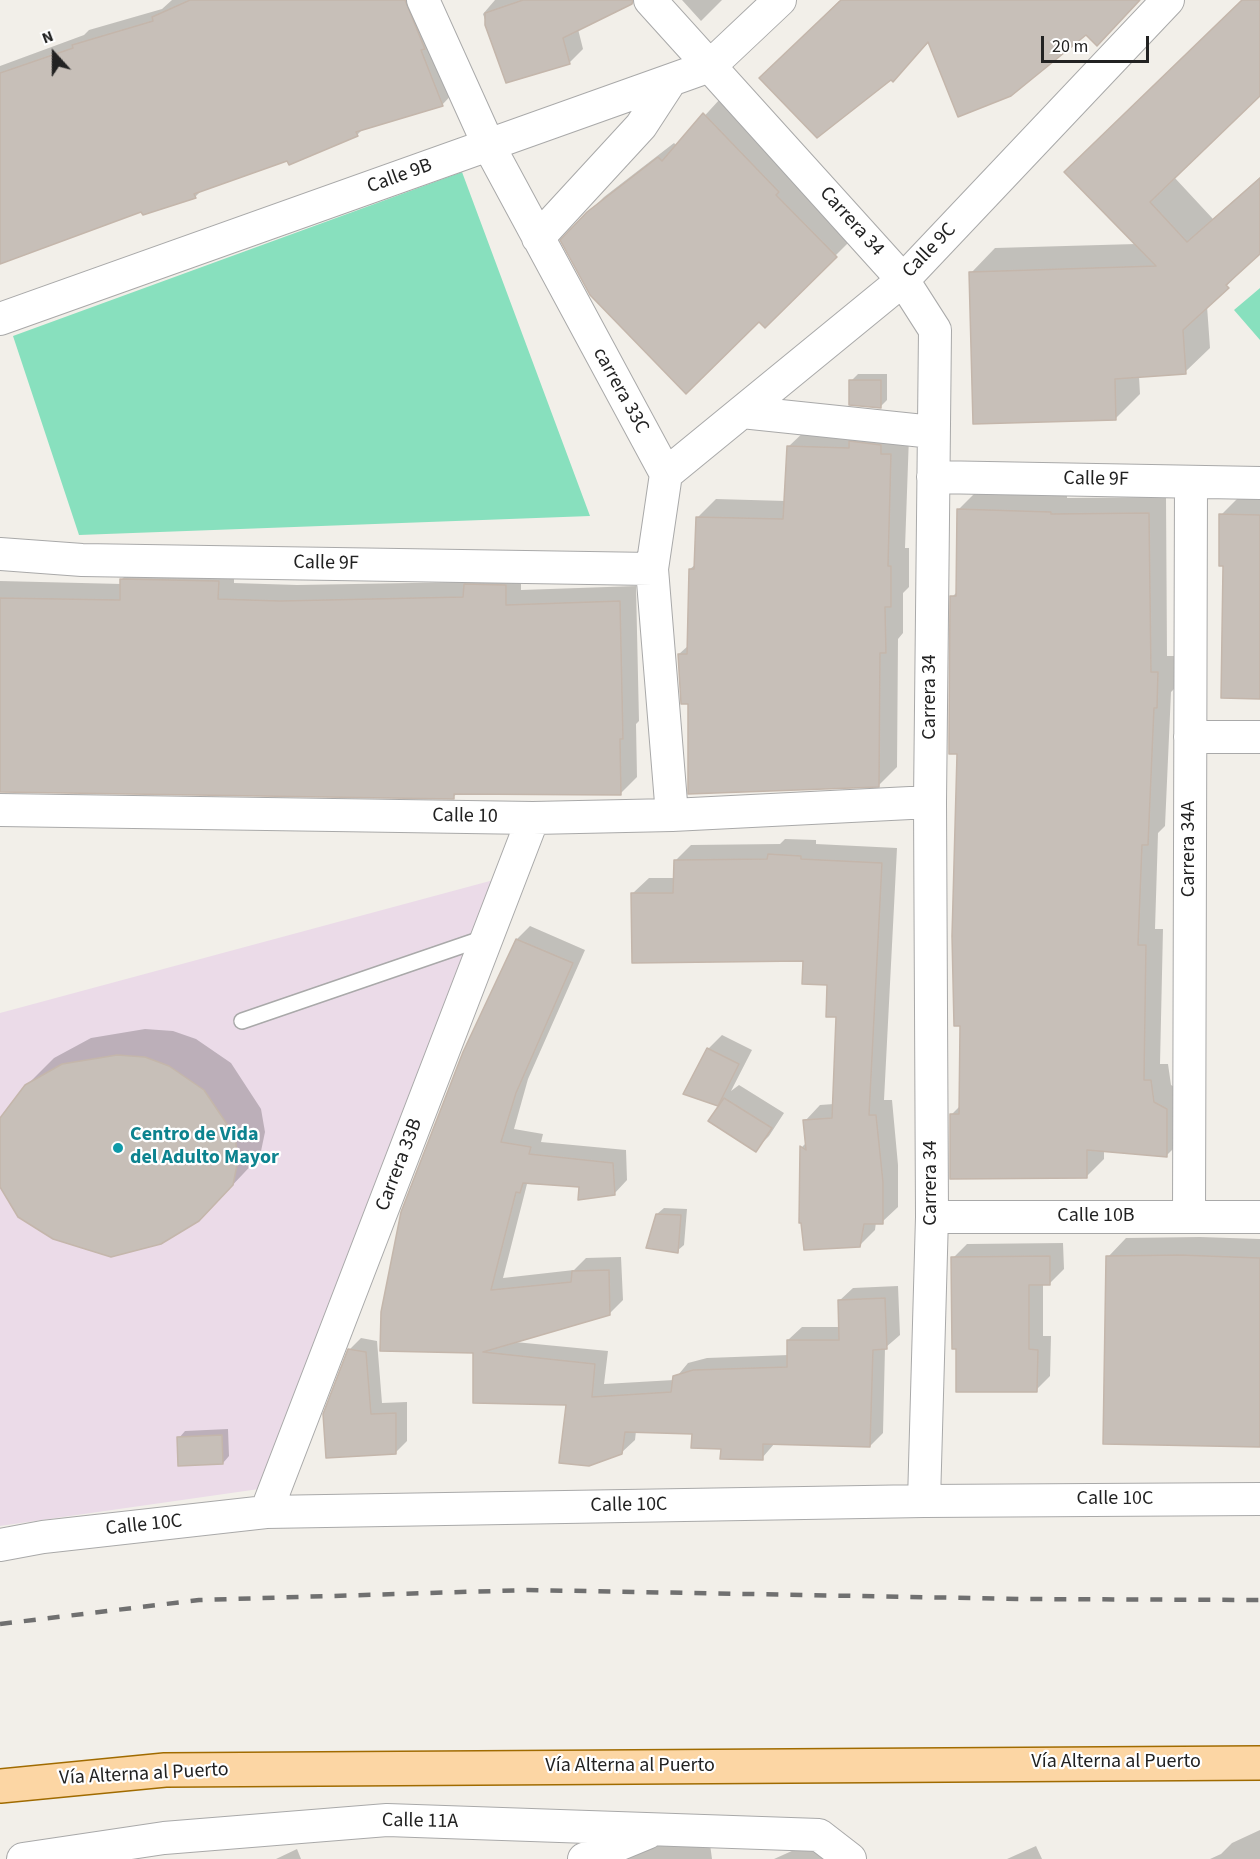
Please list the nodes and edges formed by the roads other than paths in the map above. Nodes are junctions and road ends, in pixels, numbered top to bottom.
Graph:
1 (423, 0) edge
2 (650, 0) edge
3 (780, 0) edge
4 (1168, 0) edge
5 (710, 66) junction
6 (671, 80) junction
7 (489, 146) junction
8 (538, 238) junction
9 (903, 280) junction
10 (0, 319) edge
11 (742, 412) junction
12 (933, 432) junction
13 (666, 474) junction
14 (933, 477) junction
15 (1191, 482) junction
16 (1260, 483) edge
17 (0, 554) edge
18 (652, 569) junction
19 (1190, 737) junction
20 (1260, 737) edge
21 (930, 802) junction
22 (0, 810) edge
23 (672, 815) junction
24 (533, 818) junction
25 (488, 936) junction
26 (242, 1020) dead end
27 (932, 1217) junction
28 (1189, 1217) junction
29 (1260, 1217) edge
30 (1260, 1499) edge
31 (924, 1501) junction
32 (266, 1512) junction
33 (0, 1545) edge
34 (1260, 1752) edge
35 (1216, 1762) junction
36 (1260, 1763) edge
37 (1260, 1772) edge
38 (0, 1786) edge
39 (658, 1829) junction
40 (23, 1859) edge
41 (584, 1859) edge
42 (850, 1859) edge

1 - 7 street, carrera 33C
2 - 5 street, Carrera 34
3 - 5 street, Calle 9B
4 - 9 street, Calle 9C
5 - 6 street, Calle 9B
5 - 9 street, Carrera 34
6 - 7 street, Calle 9B
6 - 8 street
7 - 8 street, carrera 33C
7 - 10 street, Calle 9B
8 - 13 street, carrera 33C
9 - 11 street, Calle 9C
9 - 12 street, Carrera 34
11 - 12 street
11 - 13 street, Calle 9C
12 - 14 street, Carrera 34
13 - 18 street
14 - 15 street, Calle 9F
14 - 21 street, Carrera 34
15 - 16 street, Calle 9F
15 - 19 street, Carrera 34A
17 - 18 street, Calle 9F
18 - 23 street
19 - 20 street
19 - 28 street, Carrera 34A
21 - 23 street, Calle 10
21 - 27 street, Carrera 34
22 - 24 street, Calle 10
23 - 24 street, Calle 10
24 - 25 street, Carrera 33B
25 - 26 lane
25 - 32 street, Carrera 33B
27 - 28 street, Calle 10B
27 - 31 street, Carrera 34
28 - 29 street, Calle 10B
30 - 31 street, Calle 10C
31 - 32 street, Calle 10C
32 - 33 street, Calle 10C
34 - 35 main road
35 - 36 main road, Vía Alterna al Puerto
35 - 37 main road
35 - 38 main road, Vía Alterna al Puerto
39 - 40 street, Calle 11A
39 - 41 street
39 - 42 street, Calle 11A

